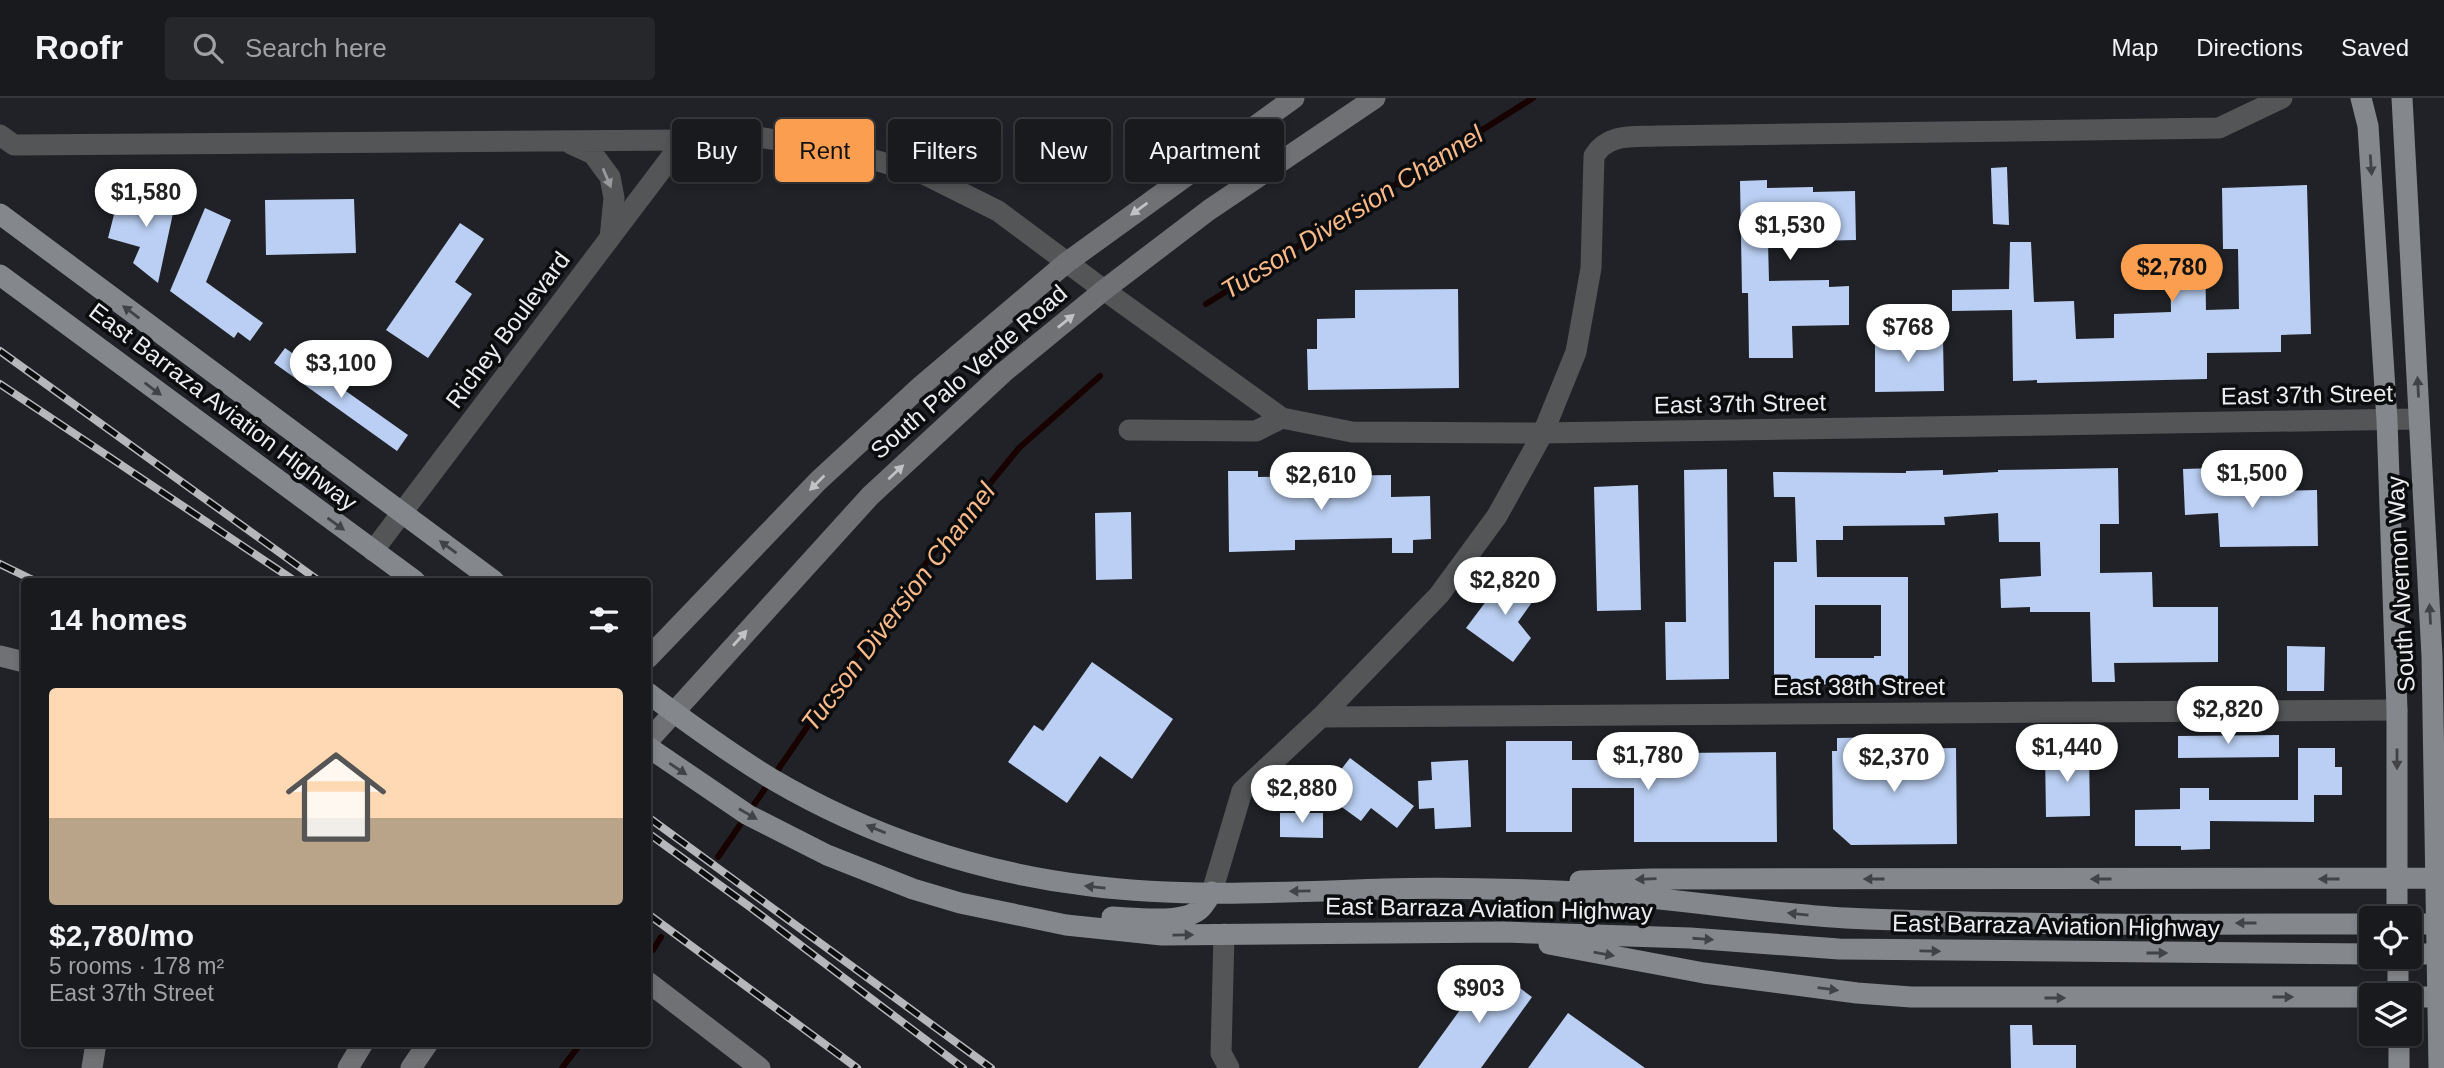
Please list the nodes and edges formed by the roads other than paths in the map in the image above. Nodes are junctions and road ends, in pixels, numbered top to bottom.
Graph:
1 (1294, 98) edge
2 (1375, 98) edge
3 (2283, 98) edge
4 (2361, 98) edge
5 (2402, 98) edge
6 (0, 135) edge
7 (761, 138) edge
8 (672, 140) edge
9 (563, 141) junction
10 (672, 156) edge
11 (0, 214) edge
12 (610, 238) junction
13 (1066, 263) junction
14 (0, 275) edge
15 (1104, 290) junction
16 (1282, 418) junction
17 (2419, 419) junction
18 (2387, 420) junction
19 (1129, 430) dead end
20 (1543, 433) junction
21 (402, 514) junction
22 (373, 551) junction
23 (411, 578) edge
24 (490, 578) edge
25 (651, 655) edge
26 (0, 656) edge
27 (21, 661) edge
28 (651, 695) edge
29 (2397, 710) junction
30 (1321, 717) junction
31 (651, 738) edge
32 (651, 749) edge
33 (827, 855) junction
34 (2439, 885) edge
35 (1393, 889) junction
36 (1212, 892) junction
37 (2397, 899) edge
38 (2359, 924) edge
39 (2422, 924) edge
40 (2444, 924) edge
41 (1224, 934) junction
42 (1390, 934) junction
43 (2359, 954) edge
44 (2422, 957) edge
45 (2441, 963) edge
46 (651, 984) edge
47 (2359, 997) edge
48 (2422, 997) edge
49 (2441, 997) edge
50 (2399, 1046) edge
51 (95, 1047) edge
52 (361, 1047) edge
53 (425, 1047) edge
54 (1225, 1060) edge
55 (92, 1068) edge
56 (348, 1068) edge
57 (411, 1068) edge
58 (760, 1068) edge
59 (2399, 1068) edge
60 (2439, 1068) edge

1 -> 13 main road, South Palo Verde Road
2 - 15 main road, South Palo Verde Road
3 - 20 street
4 -> 18 main road, South Alvernon Way
17 -> 5 main road, South Alvernon Way
6 - 9 street, East 37th Street
7 - 13 street, East 37th Street
8 - 9 street, East 37th Street
9 -> 12 street
10 - 12 street, Richey Boulevard
21 -> 11 main road, East Barraza Aviation Highway
12 - 21 street, Richey Boulevard
13 - 15 street, East 37th Street
13 -> 25 main road, South Palo Verde Road
14 -> 22 main road, East Barraza Aviation Highway
15 - 16 street, East 37th Street
31 -> 15 main road, South Palo Verde Road
16 - 19 street
16 - 20 street, East 37th Street
17 - 18 street, East 37th Street
34 -> 17 main road, South Alvernon Way
18 - 20 street, East 37th Street
18 - 29 main road, South Alvernon Way
20 - 30 street
21 - 22 street, Richey Boulevard
24 -> 21 main road, East Barraza Aviation Highway
22 - 23 main road, East Barraza Aviation Highway
26 - 27 main road
36 -> 28 main road, East Barraza Aviation Highway
29 - 30 street, East 38th Street
29 -> 37 main road, South Alvernon Way
30 - 36 street
32 -> 33 main road, East Barraza Aviation Highway
33 - 36 main road
33 -> 41 main road, East Barraza Aviation Highway
34 - 37 main road
34 - 45 main road, South Alvernon Way
35 -> 36 main road, East Barraza Aviation Highway
37 -> 35 main road
38 -> 35 main road, East Barraza Aviation Highway
39 - 40 main road
41 - 42 main road, East Barraza Aviation Highway
41 - 54 street
42 -> 43 main road, East Barraza Aviation Highway
42 -> 47 main road
44 - 45 main road
45 - 49 main road, South Alvernon Way
46 - 58 main road
48 - 49 main road
49 - 60 main road, South Alvernon Way
50 - 59 main road
51 - 55 main road
52 - 56 main road
53 - 57 main road

